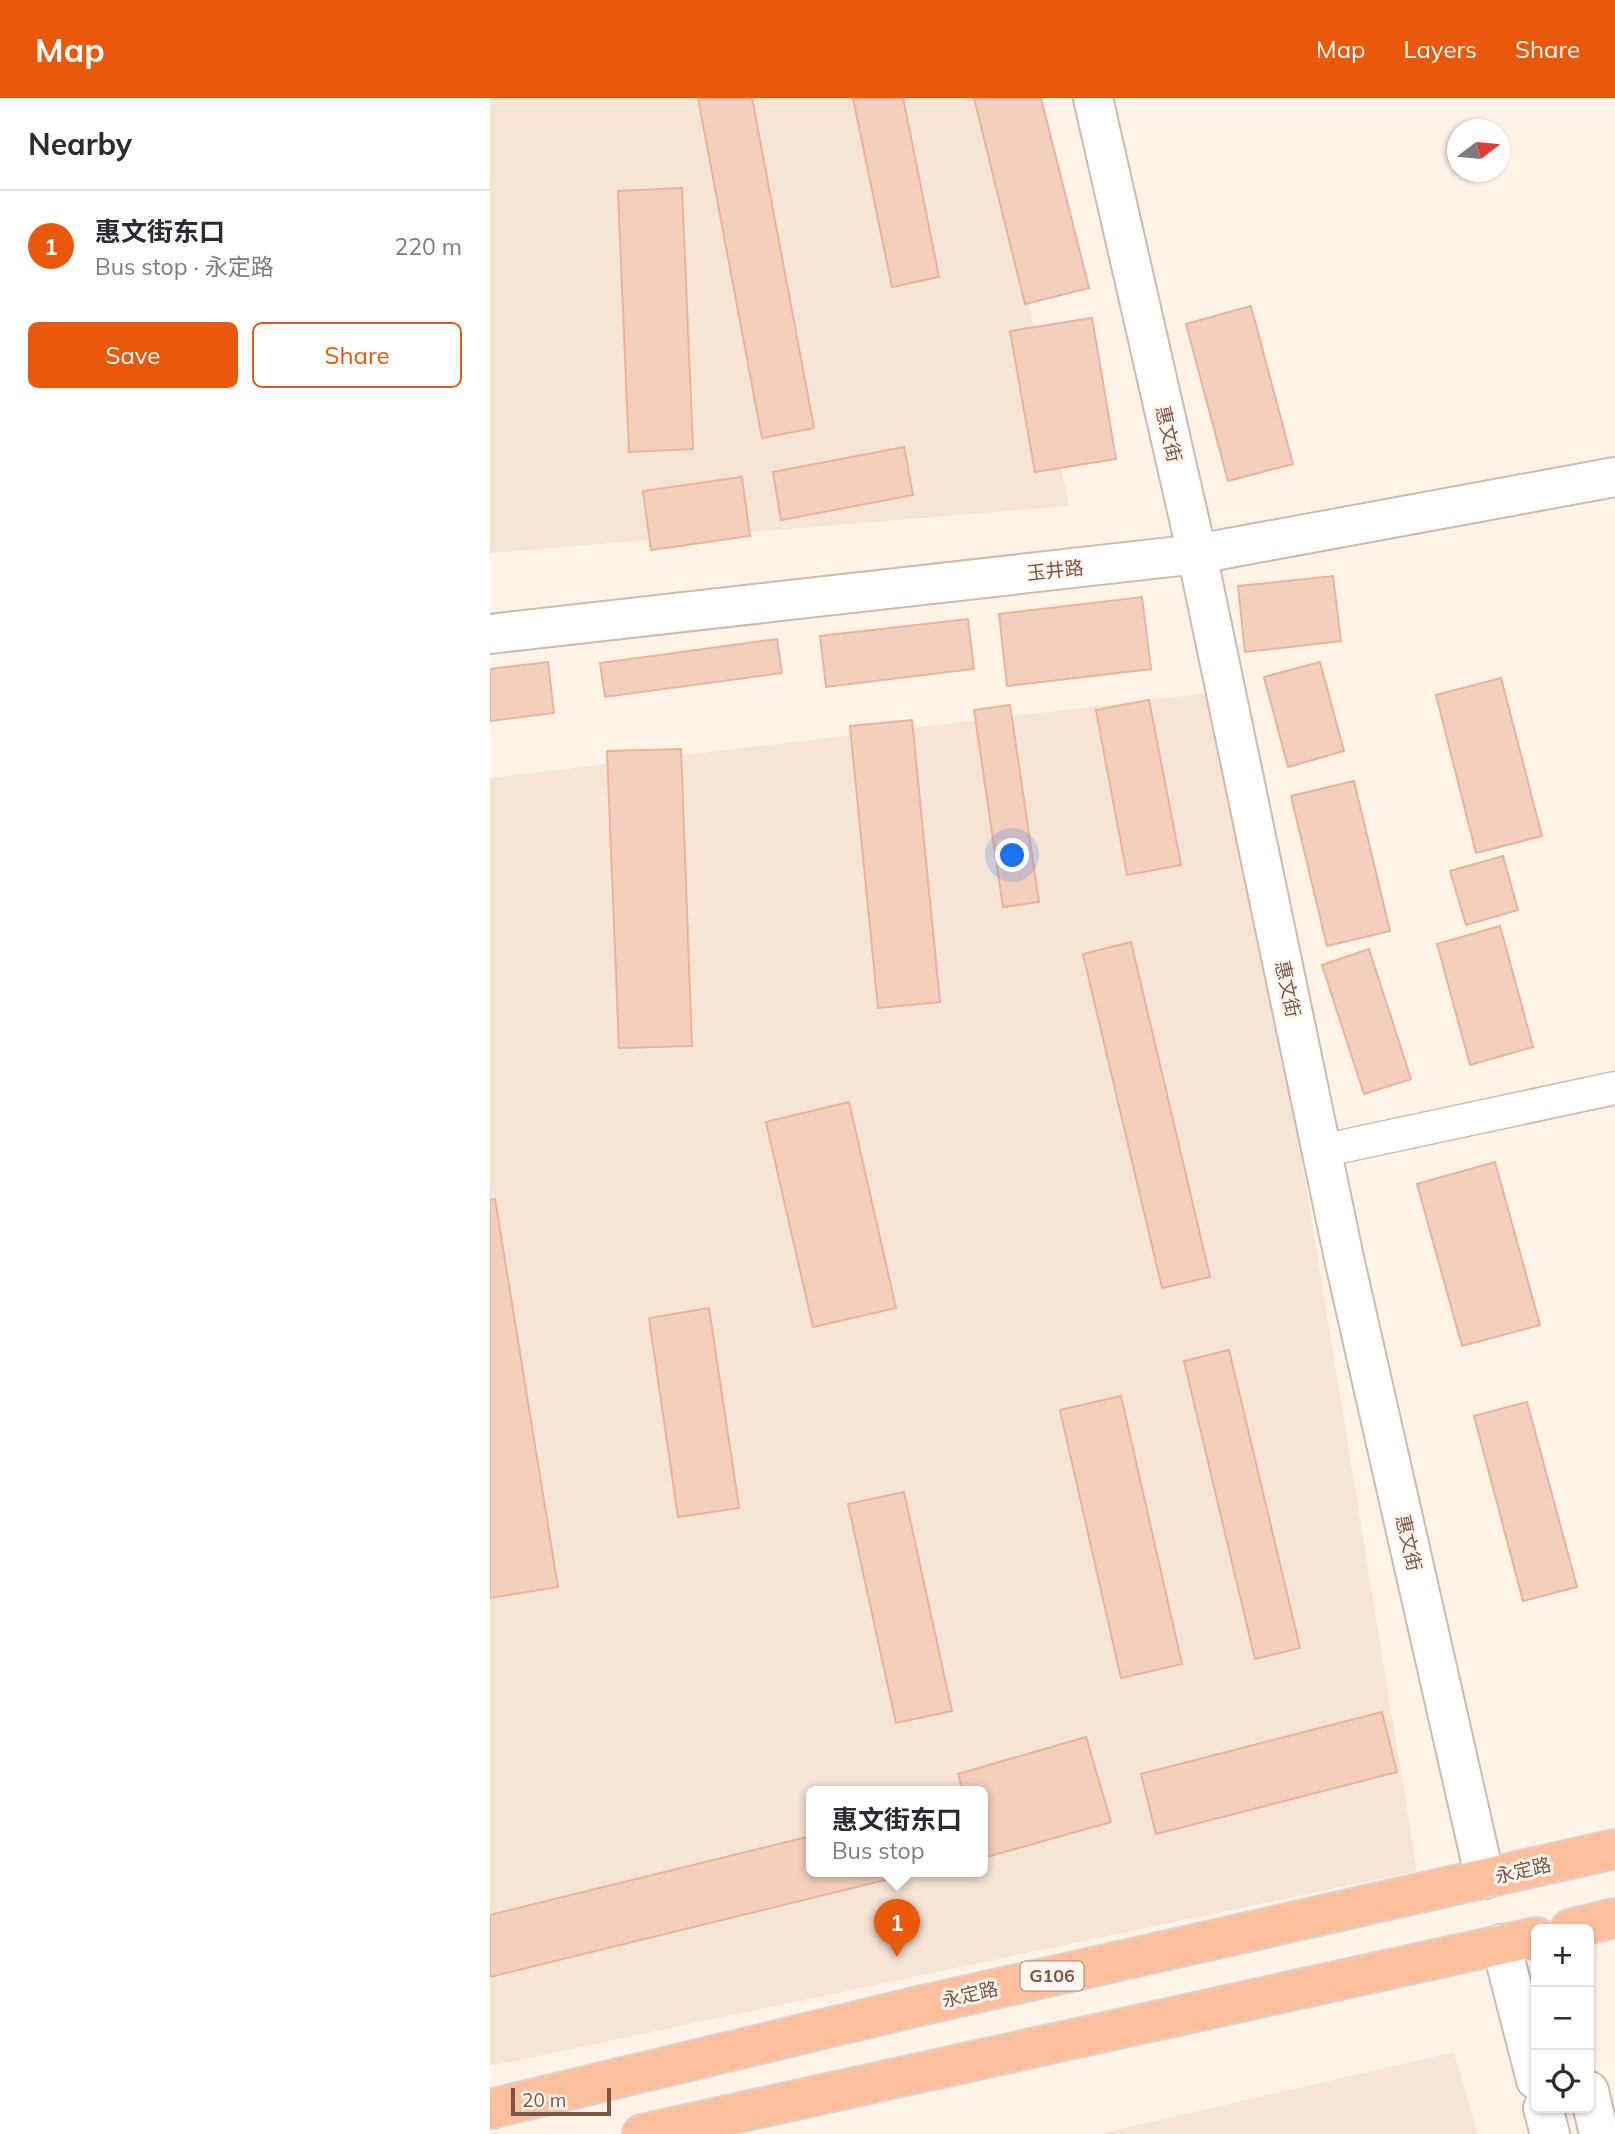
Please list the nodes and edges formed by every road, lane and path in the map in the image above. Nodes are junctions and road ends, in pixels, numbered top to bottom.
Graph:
1 (1093, 98) edge
2 (1615, 477) edge
3 (1197, 554) junction
4 (490, 634) edge
5 (1615, 1088) edge
6 (1321, 1151) junction
7 (1615, 1849) edge
8 (1485, 1879) junction
9 (1615, 1918) edge
10 (1590, 1924) edge
11 (1519, 1940) edge
12 (1532, 2050) edge
13 (490, 2109) edge
14 (1594, 2112) edge
15 (1544, 2113) edge
16 (642, 2134) edge
17 (1550, 2134) edge
18 (1599, 2134) edge

1 - 3 street, 惠文街
2 - 3 street, 玉井路
3 - 4 street, 玉井路
3 - 6 street, 惠文街
5 - 6 street
6 - 8 street, 惠文街
7 - 8 highway, 永定路 / G106
8 - 13 highway, 永定路 / G106
9 - 10 highway
11 - 12 street
11 - 16 highway
14 - 18 street
15 - 17 street

